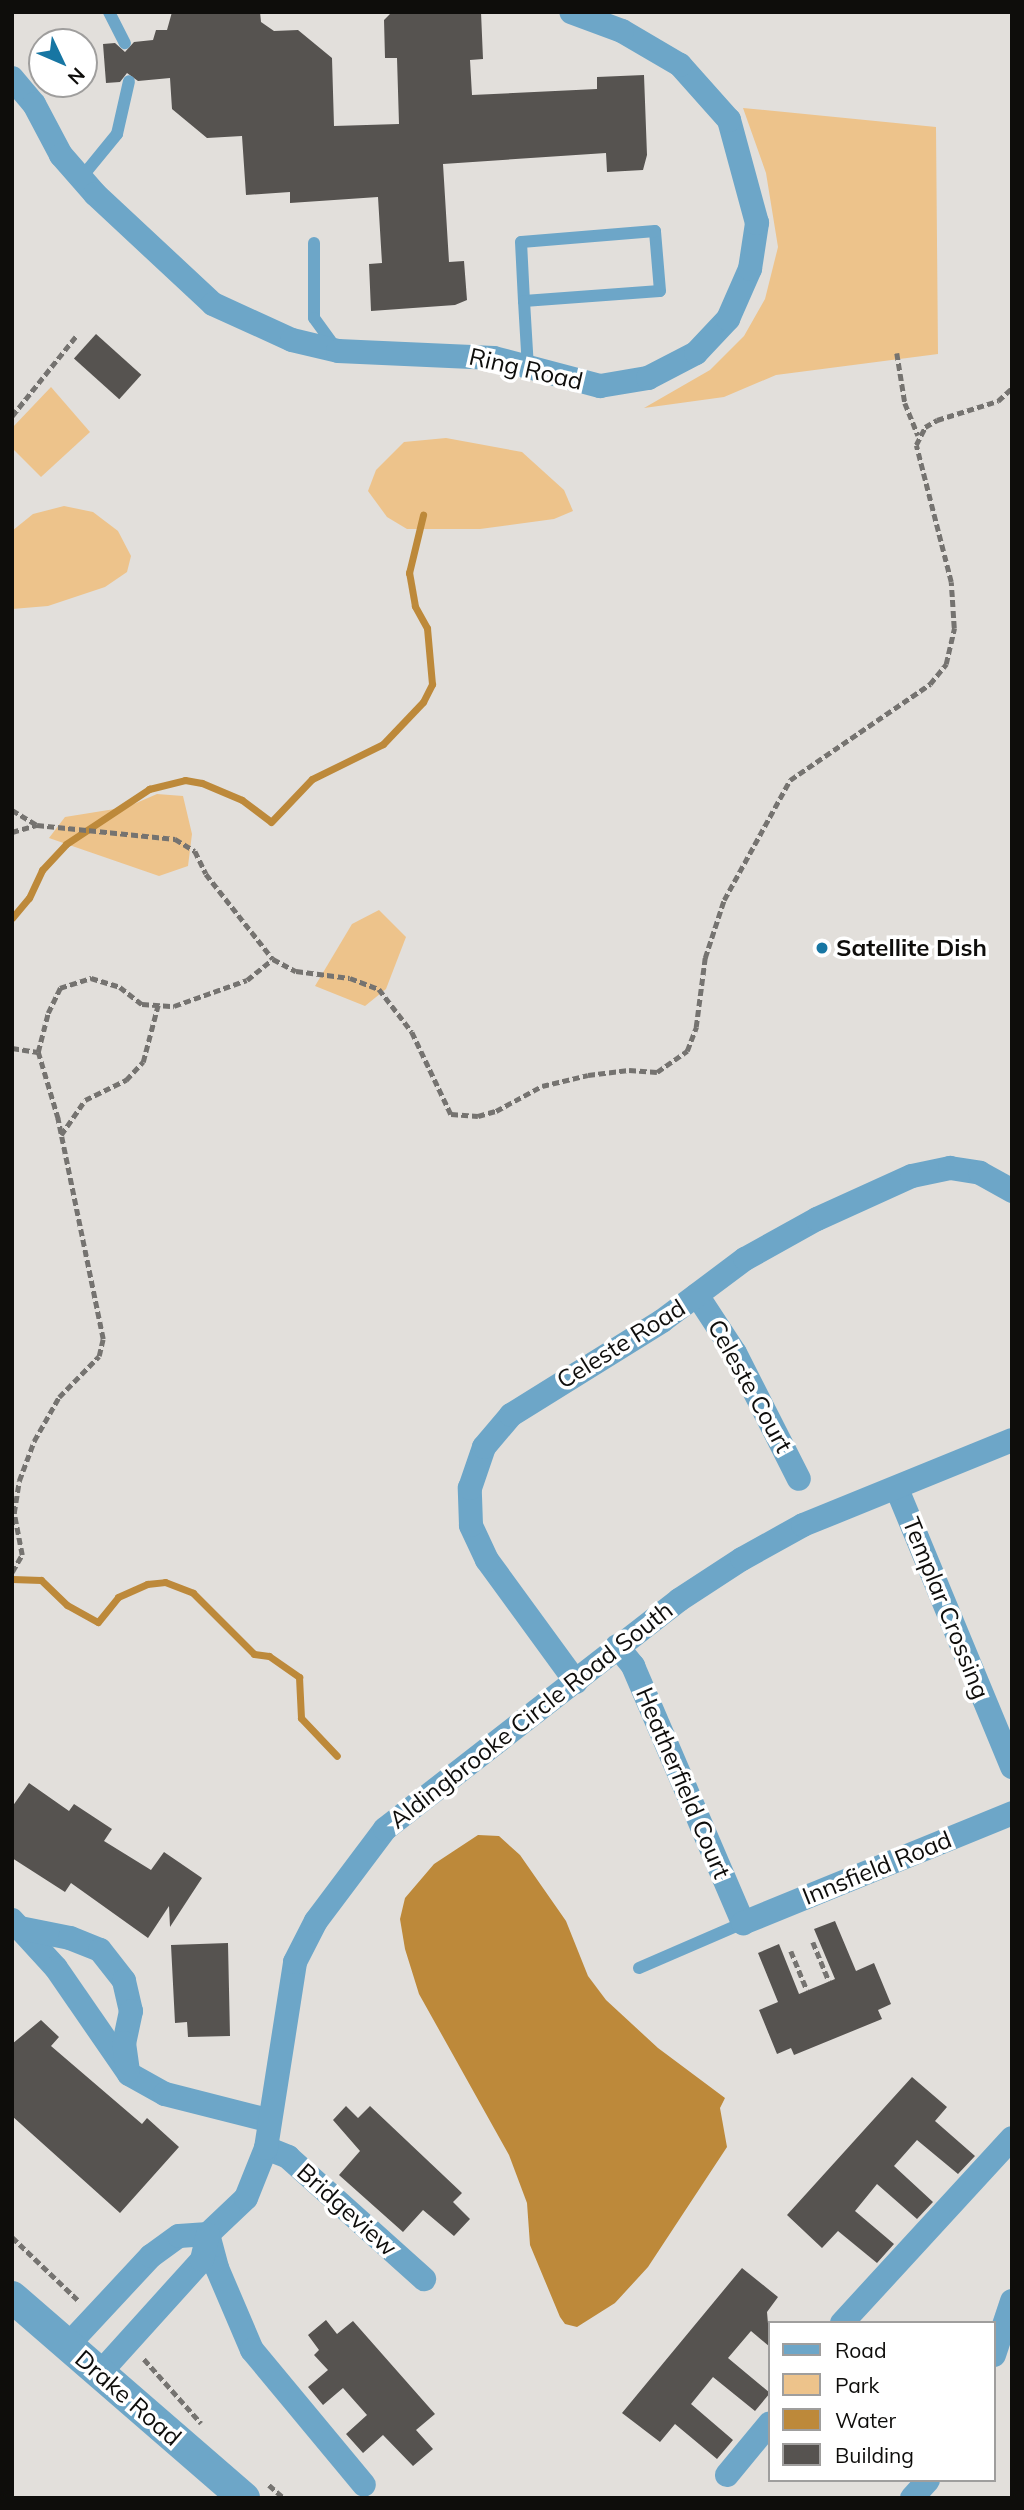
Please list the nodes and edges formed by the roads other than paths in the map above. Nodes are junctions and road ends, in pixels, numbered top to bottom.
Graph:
1 (109, 12) edge
2 (571, 12) edge
3 (125, 43) dead end
4 (12, 78) edge
5 (129, 81) dead end
6 (82, 178) junction
7 (314, 243) dead end
8 (524, 301) junction
9 (338, 351) junction
10 (528, 368) junction
11 (1012, 1191) edge
12 (697, 1295) junction
13 (1012, 1440) edge
14 (799, 1479) dead end
15 (897, 1489) junction
16 (617, 1646) junction
17 (576, 1682) junction
18 (1012, 1767) edge
19 (1012, 1812) edge
20 (743, 1923) junction
21 (16, 1924) edge
22 (639, 1968) dead end
23 (129, 2074) junction
24 (268, 2120) junction
25 (1012, 2138) edge
26 (266, 2148) junction
27 (208, 2235) junction
28 (424, 2279) dead end
29 (12, 2297) edge
30 (1012, 2301) edge
31 (844, 2321) edge
32 (68, 2346) junction
33 (996, 2349) edge
34 (99, 2374) junction
35 (768, 2425) edge
36 (727, 2475) dead end
37 (364, 2485) dead end
38 (253, 2489) edge

1 - 3 lane
2 - 10 street, Ring Road
4 - 6 street, Ring Road
5 - 6 lane
6 - 9 street, Ring Road
7 - 9 lane
8 - 8 lane
8 - 10 lane
9 - 10 street, Ring Road
11 - 12 street, Celeste Road
12 - 14 street, Celeste Court
12 - 17 street, Celeste Road
13 - 15 street, Aldingbrooke Circle Road South
15 - 16 street, Aldingbrooke Circle Road South
15 - 18 street, Templar Crossing
16 - 17 street, Aldingbrooke Circle Road South
16 - 20 street, Heatherfield Court
17 - 24 street, Aldingbrooke Circle Road South
19 - 20 street, Innsfield Road
20 - 22 lane
21 - 23 street
21 - 23 street
23 - 24 street
24 - 26 street, Aldingbrooke Circle Road South
25 - 31 street
26 - 27 street, Aldingbrooke Circle Road South
26 - 28 street, Bridgeview
27 - 32 street
27 - 34 street, Aldingbrooke Circle Road South
27 - 37 street
29 - 32 street, Drake Road
30 - 33 street
32 - 34 street, Drake Road
34 - 38 street, Drake Road
35 - 36 street

